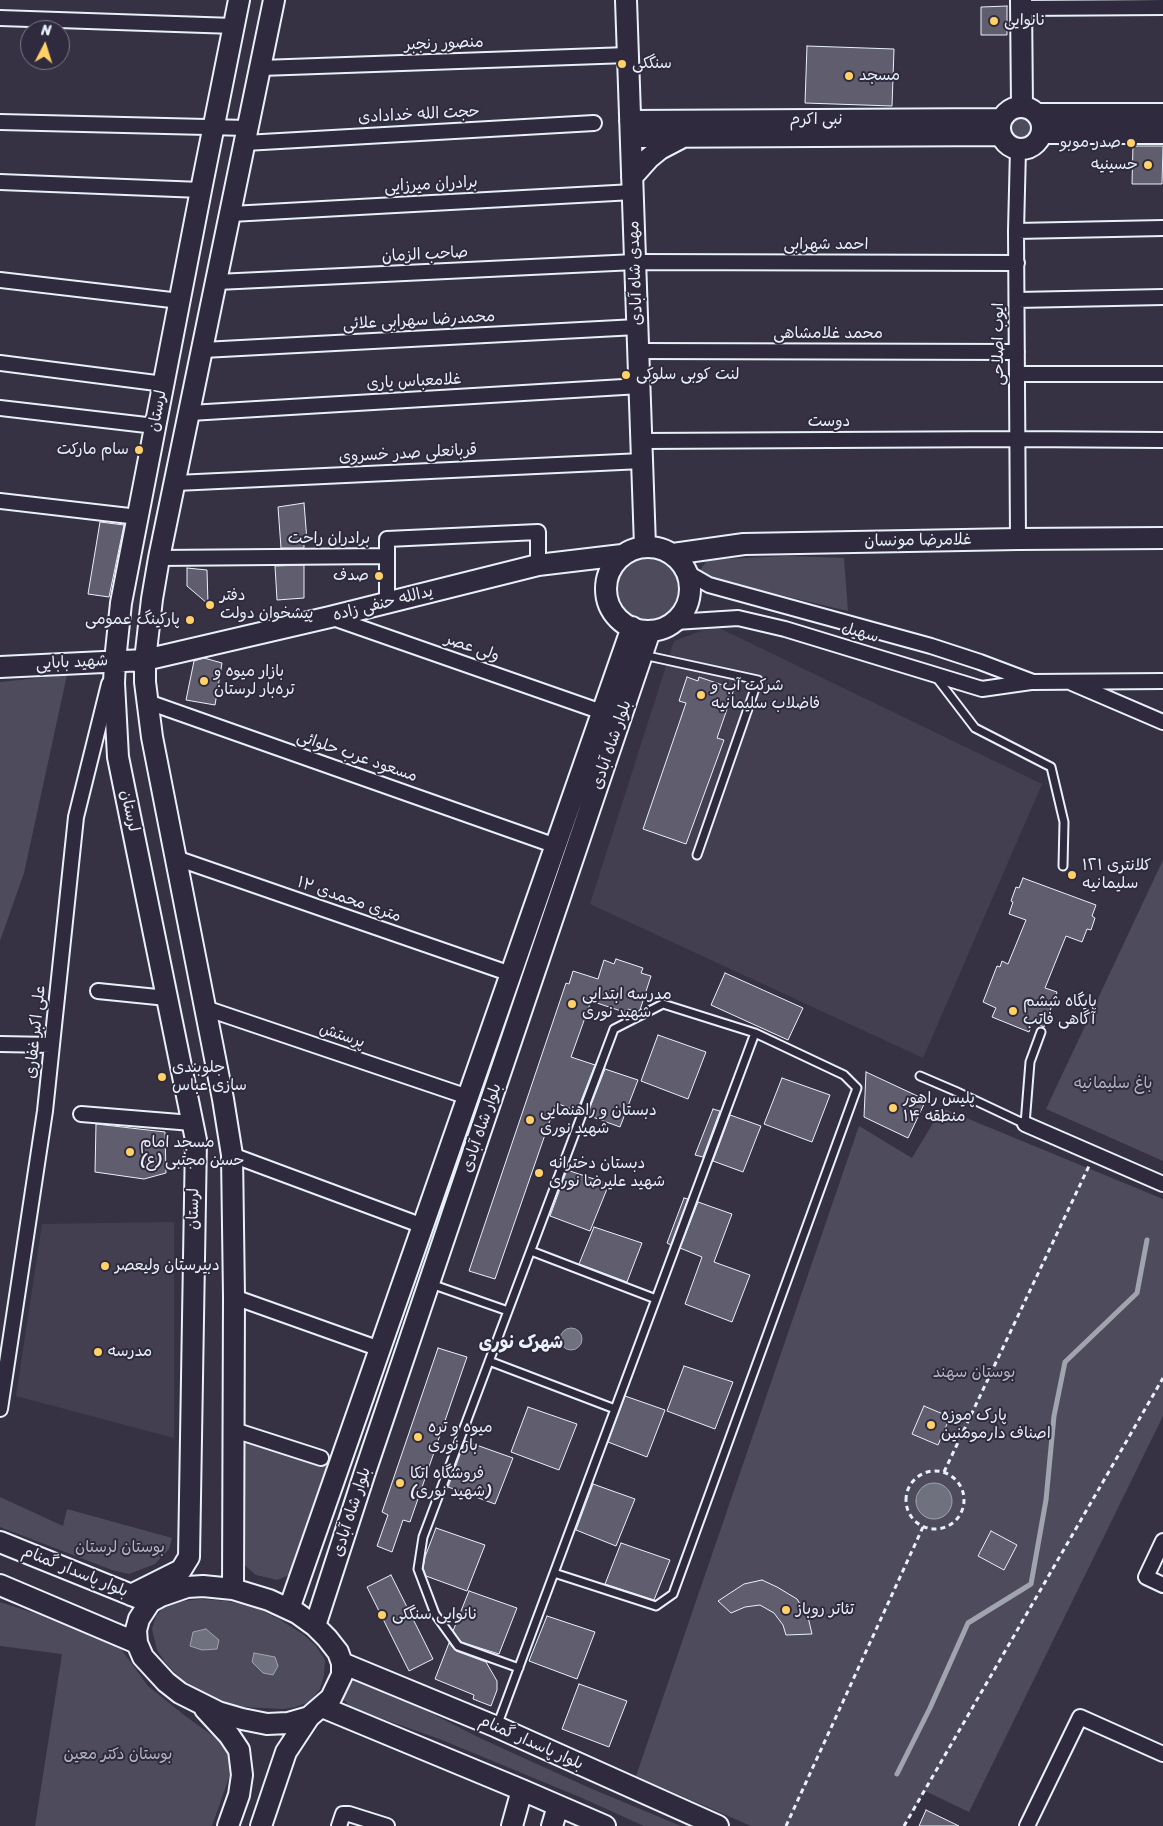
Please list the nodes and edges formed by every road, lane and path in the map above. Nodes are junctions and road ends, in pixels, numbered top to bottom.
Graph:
1 (239, 0) edge
2 (274, 0) edge
3 (626, 0) edge
4 (1021, 4) edge
5 (1163, 7) edge
6 (0, 18) edge
7 (234, 26) junction
8 (628, 55) junction
9 (260, 68) junction
10 (1163, 114) edge
11 (1033, 118) junction
12 (0, 122) edge
13 (594, 123) dead end
14 (1002, 127) junction
15 (214, 128) junction
16 (631, 129) junction
17 (1163, 133) edge
18 (247, 136) junction
19 (682, 137) junction
20 (1018, 149) junction
21 (0, 182) edge
22 (633, 184) junction
23 (201, 190) junction
24 (231, 214) junction
25 (1163, 228) edge
26 (1016, 231) junction
27 (635, 262) junction
28 (1016, 263) junction
29 (0, 280) edge
30 (217, 282) junction
31 (1163, 297) edge
32 (1017, 300) junction
33 (180, 301) junction
34 (638, 327) junction
35 (203, 350) junction
36 (638, 351) junction
37 (1017, 352) junction
38 (0, 363) edge
39 (1017, 374) junction
40 (1163, 374) edge
41 (164, 384) junction
42 (640, 386) junction
43 (0, 408) edge
44 (190, 413) junction
45 (156, 426) junction
46 (1018, 439) junction
47 (1163, 440) edge
48 (642, 451) junction
49 (176, 483) junction
50 (0, 501) edge
51 (138, 517) junction
52 (1163, 538) edge
53 (1018, 539) junction
54 (645, 546) junction
55 (673, 554) junction
56 (622, 555) junction
57 (387, 556) junction
58 (160, 558) junction
59 (538, 565) junction
60 (688, 573) junction
61 (387, 603) junction
62 (330, 617) junction
63 (675, 622) junction
64 (641, 629) junction
65 (642, 654) junction
66 (144, 660) junction
67 (115, 661) junction
68 (0, 667) edge
69 (933, 672) junction
70 (1066, 681) junction
71 (1163, 681) edge
72 (1033, 682) junction
73 (148, 702) junction
74 (602, 712) junction
75 (1163, 722) edge
76 (556, 846) junction
77 (697, 855) dead end
78 (176, 858) junction
79 (1063, 866) dead end
80 (511, 974) junction
81 (98, 991) dead end
82 (167, 998) junction
83 (205, 1008) junction
84 (755, 1032) junction
85 (1041, 1032) dead end
86 (0, 1044) edge
87 (52, 1045) junction
88 (920, 1076) dead end
89 (468, 1097) junction
90 (82, 1114) dead end
91 (192, 1123) junction
92 (1025, 1124) junction
93 (1094, 1154) junction
94 (232, 1155) junction
95 (1163, 1184) edge
96 (423, 1226) junction
97 (531, 1251) junction
98 (429, 1283) junction
99 (234, 1297) junction
100 (656, 1299) junction
101 (508, 1311) junction
102 (5, 1347) edge
103 (380, 1348) junction
104 (489, 1361) junction
105 (1163, 1378) edge
106 (0, 1409) edge
107 (615, 1409) junction
108 (234, 1430) junction
109 (321, 1458) dead end
110 (944, 1472) junction
111 (923, 1527) junction
112 (1163, 1541) edge
113 (0, 1542) edge
114 (554, 1573) junction
115 (0, 1585) edge
116 (1163, 1585) edge
117 (233, 1589) junction
118 (132, 1595) junction
119 (150, 1602) junction
120 (289, 1609) junction
121 (314, 1626) junction
122 (137, 1643) junction
123 (342, 1663) junction
124 (519, 1668) junction
125 (198, 1703) junction
126 (316, 1712) junction
127 (497, 1727) junction
128 (1163, 1754) edge
129 (522, 1790) junction
130 (558, 1806) junction
131 (341, 1820) edge
132 (228, 1826) edge
133 (261, 1826) edge
134 (387, 1826) edge
135 (512, 1826) edge
136 (552, 1826) edge
137 (605, 1826) edge
138 (718, 1826) edge
139 (786, 1826) edge
140 (904, 1826) edge
141 (1027, 1826) edge

1 - 7 street, لرستان
2 - 9 street, لرستان
3 - 8 street, مهدی شاه آبادی
4 - 5 street
4 - 11 street
6 - 7 street
7 - 15 street, لرستان
8 - 9 street, منصور رنجبر
8 - 16 street, مهدی شاه آبادی
9 - 18 street, لرستان
10 - 11 street
11 - 14 street
11 - 17 street
11 - 20 street
12 - 15 street, حجت الله خدادادی
13 - 18 street, حجت الله خدادادی
14 - 16 street, نبی اکرم
14 - 19 street, نبی اکرم
14 - 20 street
15 - 18 street, حجت الله خدادادی
15 - 23 street, لرستان
16 - 19 street, نبی اکرم
16 - 22 street, مهدی شاه آبادی
18 - 24 street, لرستان
19 - 22 street
20 - 26 street, ایوب اصلاحی
21 - 23 street
22 - 24 street, برادران میرزایی
22 - 27 street, مهدی شاه آبادی
23 - 33 street, لرستان
24 - 30 street, لرستان
25 - 26 street
26 - 28 street, ایوب اصلاحی
27 - 28 street, احمد شهرابی
27 - 30 street, صاحب الزمان
27 - 34 street, مهدی شاه آبادی
28 - 32 street, ایوب اصلاحی
29 - 33 street
30 - 35 street, لرستان
31 - 32 street
32 - 37 street, ایوب اصلاحی
33 - 41 street, لرستان
34 - 35 street, محمدرضا سهرابی علائی
34 - 36 street, مهدی شاه آبادی
35 - 44 street, لرستان
36 - 37 street, محمد غلامشاهی
36 - 42 street, مهدی شاه آبادی
37 - 39 street, ایوب اصلاحی
38 - 41 street
39 - 40 street
39 - 46 street, ایوب اصلاحی
41 - 45 street, لرستان
42 - 44 street, غلامعباس یاری
42 - 48 street, مهدی شاه آبادی
43 - 45 street
44 - 49 street, لرستان
45 - 51 street, لرستان
46 - 47 street, دوست
46 - 48 street, دوست
46 - 53 street, ایوب اصلاحی
48 - 49 street, قربانعلی صدر خسروی
48 - 54 street, مهدی شاه آبادی
49 - 58 street, لرستان
50 - 51 street
51 - 67 street, لرستان
52 - 53 street, غلامرضا مونسان
53 - 55 street, غلامرضا مونسان
54 - 55 street
54 - 56 street
55 - 60 street
56 - 59 street, یدالله حنفی زاده
56 - 64 street
57 - 58 street, برادران راحت
57 - 59 street, برادران راحت
57 - 61 street
58 - 66 street, لرستان
59 - 61 street, یدالله حنفی زاده
60 - 63 street
60 - 72 street, سهیل
61 - 62 street, یدالله حنفی زاده
62 - 66 street, یدالله حنفی زاده
62 - 74 street, ولی عصر
63 - 64 street
63 - 69 street, سهیل
64 - 65 street, بلوار شاه آبادی
64 - 74 street, بلوار شاه آبادی
65 - 77 lane
65 - 98 street, بلوار شاه آبادی
66 - 67 street, شهید بابایی
66 - 73 street, لرستان
67 - 68 street, شهید بابایی
67 - 82 street, لرستان
67 - 87 street, علی اکبر غفاری
69 - 72 street, سهیل
69 - 79 lane
70 - 71 street
70 - 72 street, سهیل
70 - 75 street, سهیل
73 - 76 street, مسعود عرب حلوائی
73 - 78 street, لرستان
74 - 76 street, بلوار شاه آبادی
76 - 80 street, بلوار شاه آبادی
78 - 80 street, ۱۲ متری محمدی
78 - 83 street, لرستان
80 - 89 street, بلوار شاه آبادی
81 - 82 street
82 - 91 street, لرستان
83 - 89 street, پرستش
83 - 94 street, لرستان
84 - 97 lane
84 - 100 lane
84 - 114 lane
85 - 92 lane
86 - 87 street
87 - 102 street, علی اکبر غفاری
88 - 92 lane
89 - 96 street, بلوار شاه آبادی
90 - 91 street
91 - 118 street, لرستان
92 - 93 street
93 - 95 street
93 - 110 path
94 - 96 street
94 - 99 street, لرستان
96 - 103 street, بلوار شاه آبادی
97 - 100 lane
97 - 101 lane
98 - 101 lane
98 - 121 street, بلوار شاه آبادی
99 - 103 street
99 - 108 street, لرستان
100 - 107 lane
101 - 104 lane
102 - 106 street, علی اکبر غفاری
103 - 120 street, بلوار شاه آبادی
104 - 107 lane
104 - 124 lane
105 - 140 path
107 - 114 lane
108 - 109 street
108 - 117 street, لرستان
110 - 111 path
110 - 111 path
111 - 139 path
112 - 116 street
113 - 118 street, بلوار پاسدار گمنام
114 - 124 lane
115 - 122 street
117 - 119 street
117 - 120 street
118 - 119 street, بلوار پاسدار گمنام
119 - 122 street
120 - 121 street
121 - 123 street
122 - 125 street
123 - 126 street
123 - 127 street, بلوار پاسدار گمنام
124 - 127 lane
125 - 126 street
125 - 132 street
126 - 129 street
126 - 133 street
127 - 138 street, بلوار پاسدار گمنام
128 - 141 street
129 - 130 street
129 - 135 street
130 - 136 street
130 - 137 street
131 - 134 street

